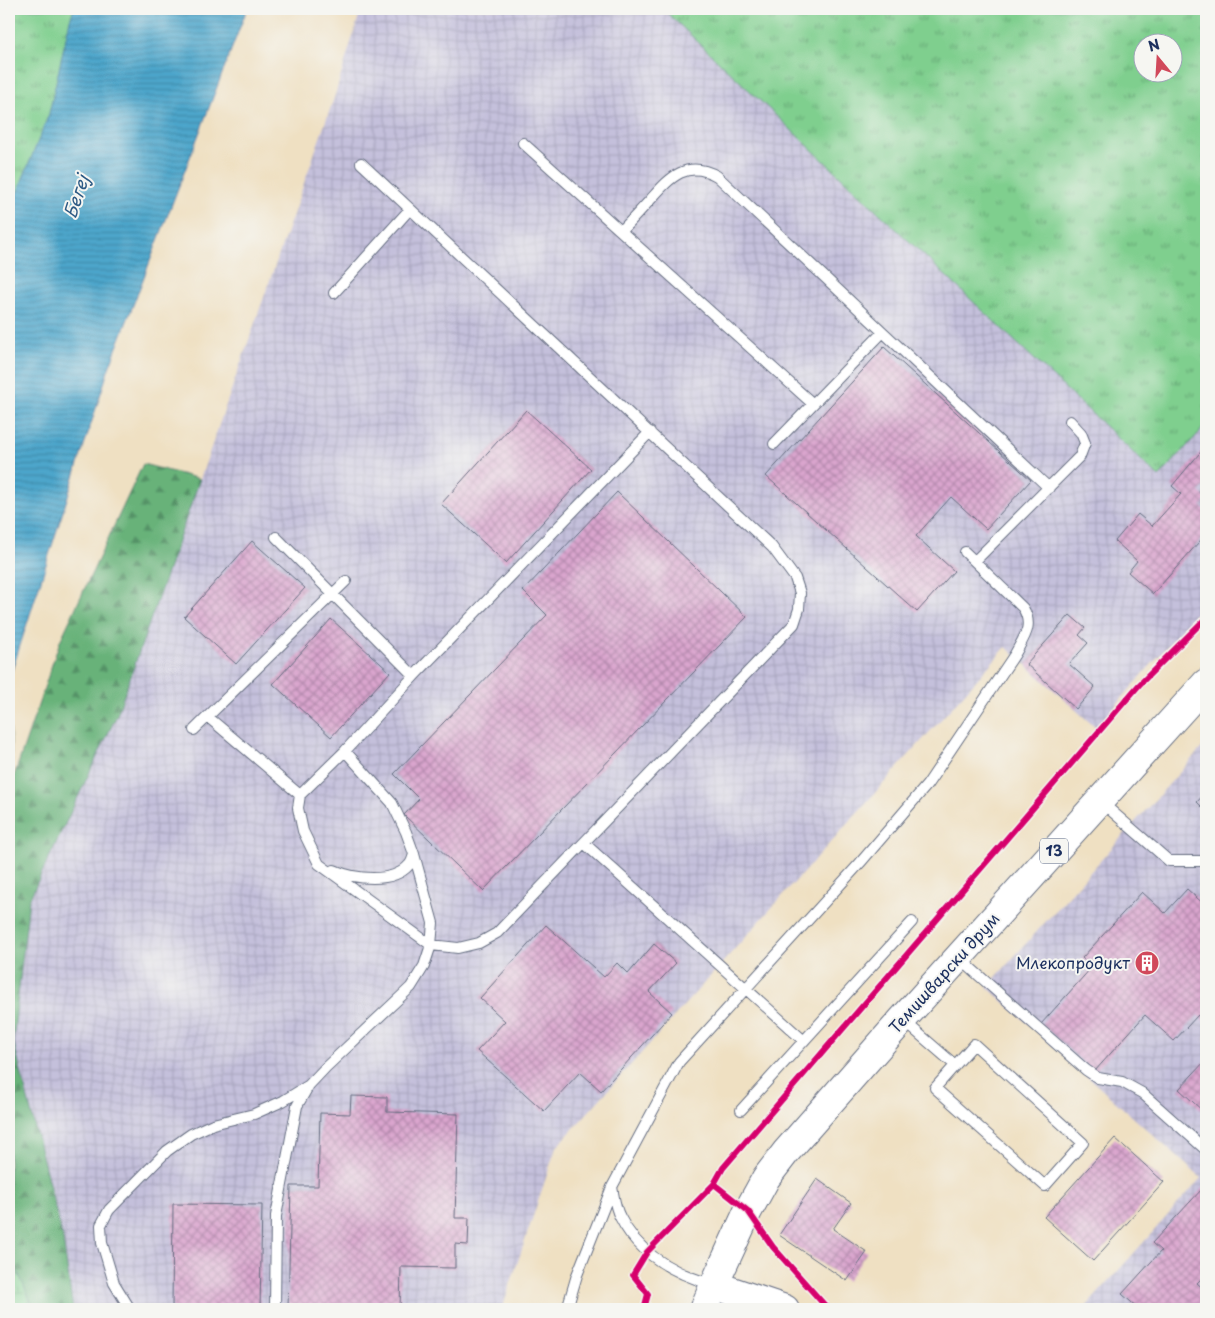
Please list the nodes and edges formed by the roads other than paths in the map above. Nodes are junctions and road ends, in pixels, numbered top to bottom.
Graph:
1 (524, 143) dead end
2 (361, 163) dead end
3 (410, 209) junction
4 (621, 231) junction
5 (334, 293) dead end
6 (883, 332) junction
7 (813, 404) junction
8 (1070, 421) dead end
9 (650, 432) junction
10 (774, 444) dead end
11 (1049, 488) junction
12 (276, 537) dead end
13 (965, 552) dead end
14 (974, 562) junction
15 (346, 581) dead end
16 (332, 594) junction
17 (414, 676) junction
18 (1206, 682) edge
19 (208, 717) junction
20 (194, 730) dead end
21 (345, 751) junction
22 (300, 795) junction
23 (1100, 800) junction
24 (584, 843) junction
25 (414, 854) junction
26 (1206, 861) edge
27 (319, 864) junction
28 (912, 922) dead end
29 (430, 945) junction
30 (958, 957) junction
31 (745, 989) junction
32 (902, 1020) junction
33 (804, 1041) junction
34 (955, 1065) junction
35 (309, 1085) junction
36 (741, 1110) dead end
37 (1206, 1150) edge
38 (612, 1187) junction
39 (709, 1297) edge
40 (130, 1309) edge
41 (275, 1309) edge
42 (567, 1309) edge
43 (785, 1309) edge

1 - 4 lane
2 - 3 lane
3 - 5 lane
3 - 9 lane
4 - 6 lane
4 - 7 lane
6 - 7 lane
6 - 11 lane
7 - 10 lane
8 - 11 lane
9 - 17 lane
9 - 24 lane
11 - 14 lane
12 - 16 lane
13 - 14 lane
14 - 31 lane
15 - 16 lane
16 - 17 lane
16 - 19 lane
17 - 21 lane
18 - 23 main road, Темишварски друм / 13
19 - 20 lane
19 - 22 lane
21 - 22 lane
21 - 25 lane
22 - 27 lane
23 - 26 lane
23 - 30 main road, Темишварски друм / 13
24 - 29 lane
24 - 31 lane
25 - 27 lane
25 - 29 lane
27 - 29 lane
28 - 33 lane
29 - 35 lane
30 - 32 main road, Темишварски друм / 13
30 - 37 lane
31 - 33 lane
31 - 38 lane
32 - 34 lane
32 - 39 main road, Темишварски друм / 13
33 - 36 lane
34 - 34 lane
35 - 40 lane
35 - 41 lane
38 - 39 lane
38 - 42 lane
39 - 43 main road

